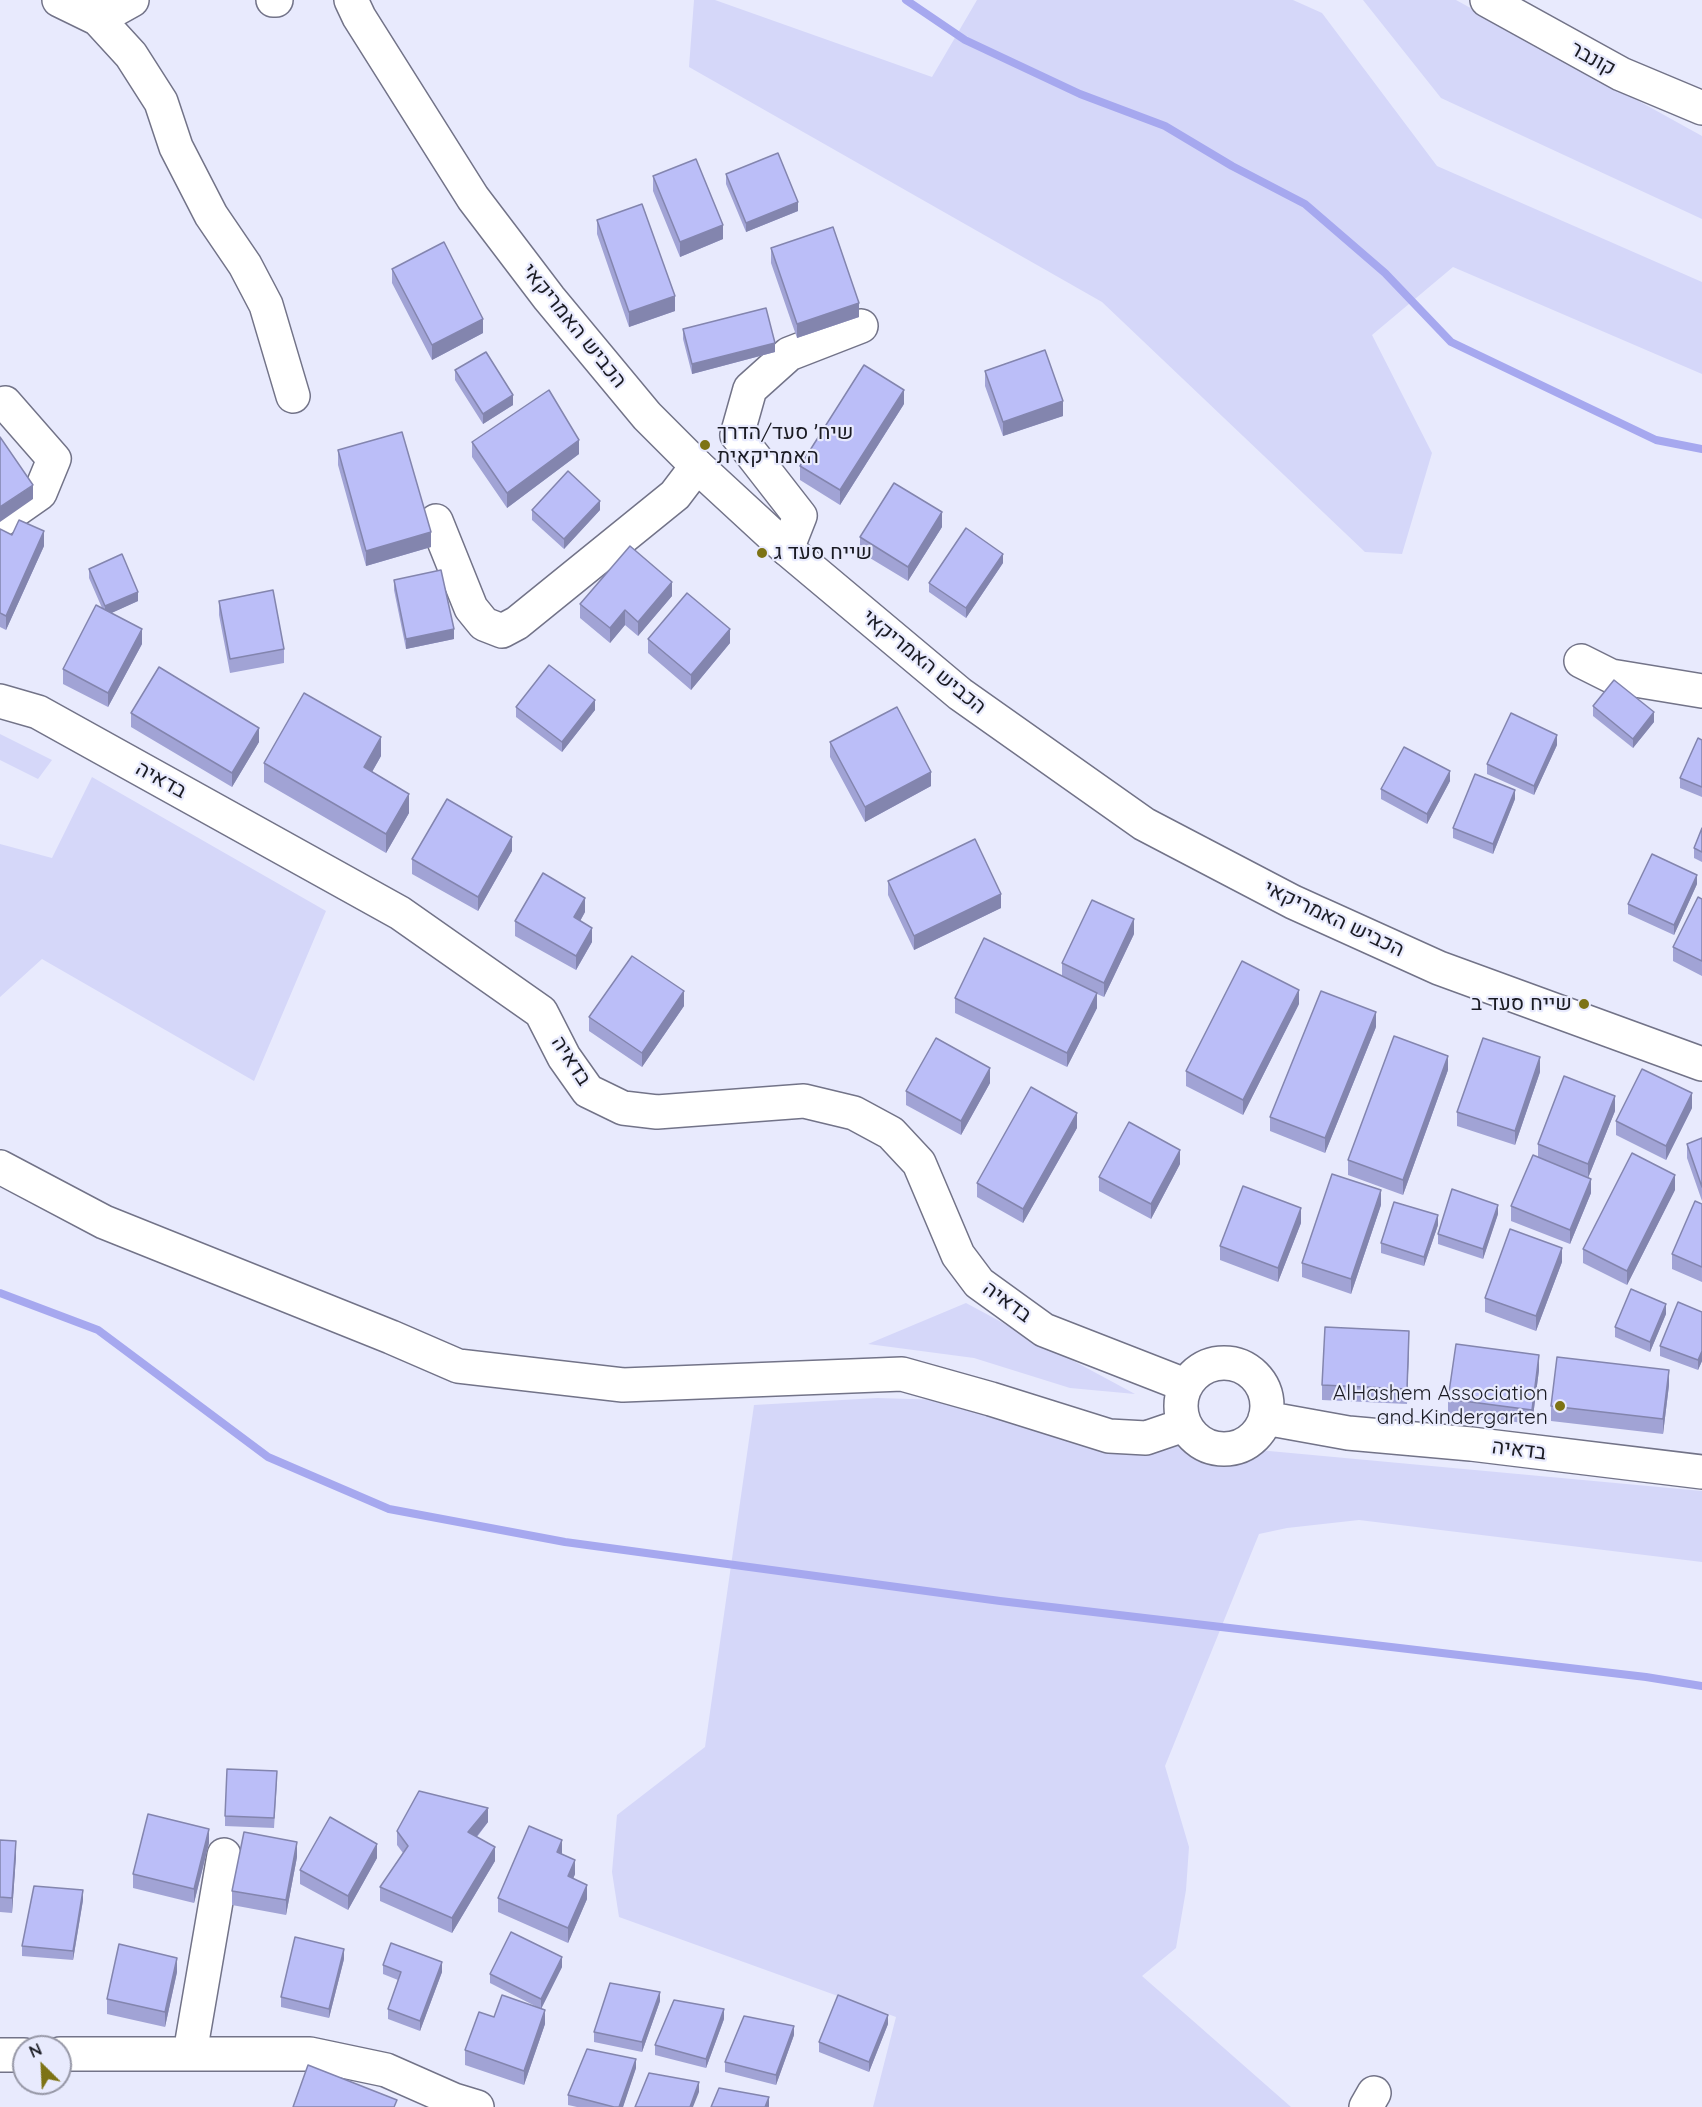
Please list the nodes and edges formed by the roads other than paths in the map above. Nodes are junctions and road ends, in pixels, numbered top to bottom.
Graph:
1 (59, 0) edge
2 (132, 0) edge
3 (351, 0) edge
4 (1487, 0) edge
5 (98, 19) junction
6 (1702, 108) edge
7 (861, 326) dead end
8 (293, 396) dead end
9 (5, 403) dead end
10 (697, 466) junction
11 (0, 521) edge
12 (436, 521) dead end
13 (787, 549) junction
14 (1581, 661) dead end
15 (1702, 691) edge
16 (0, 701) edge
17 (1702, 1064) edge
18 (0, 1167) edge
19 (1185, 1385) junction
20 (1265, 1418) junction
21 (1184, 1425) junction
22 (1702, 1472) edge
23 (224, 1855) dead end
24 (190, 2053) junction
25 (72, 2054) edge
26 (477, 2107) edge

1 - 5 street
2 - 5 street
3 - 10 street, הכביש האמריקאי
4 - 6 street, קונבר
5 - 8 street
7 - 13 street
9 - 11 street
10 - 12 street
10 - 13 street, הכביש האמריקאי
13 - 17 street, הכביש האמריקאי
14 - 15 street
16 - 19 street, בדאיה
18 - 21 street
19 - 20 street
19 - 21 street
20 - 21 street
20 - 22 street, בדאיה
23 - 24 street
24 - 25 street
24 - 26 street

